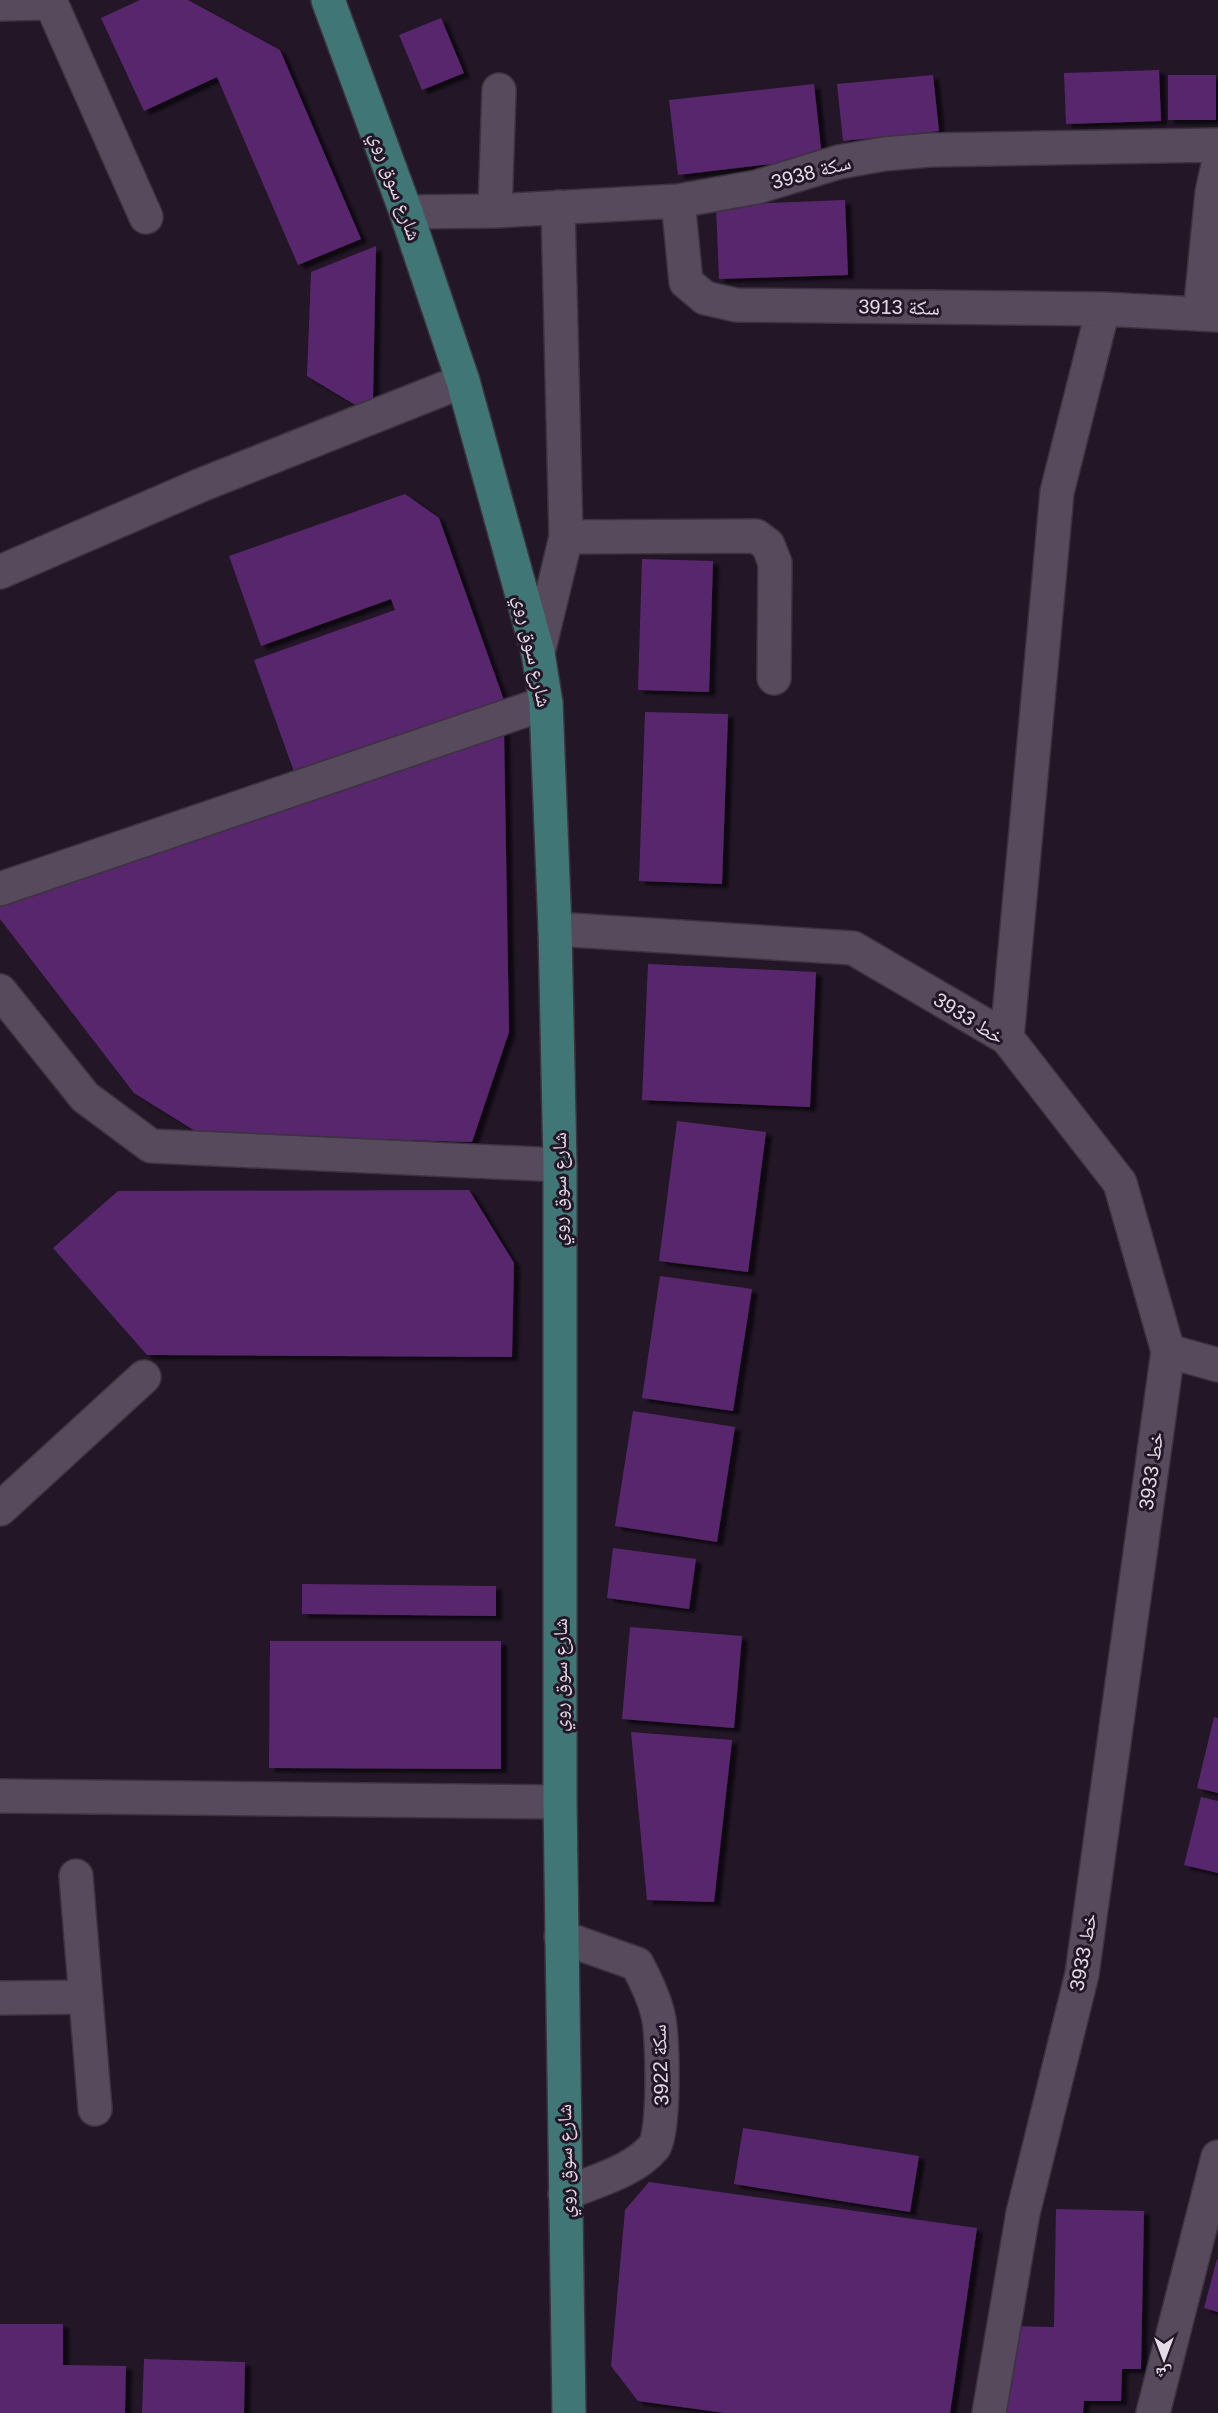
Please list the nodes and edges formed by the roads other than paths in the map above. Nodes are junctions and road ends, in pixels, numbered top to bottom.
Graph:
1 (328, 0) edge
2 (55, 2) edge
3 (0, 4) edge
4 (0, 26) edge
5 (499, 90) dead end
6 (1218, 145) edge
7 (1218, 165) edge
8 (678, 201) junction
9 (558, 207) junction
10 (406, 212) junction
11 (495, 212) junction
12 (146, 217) dead end
13 (1103, 309) junction
14 (1209, 315) edge
15 (463, 381) junction
16 (566, 537) junction
17 (0, 572) edge
18 (538, 653) junction
19 (774, 678) dead end
20 (546, 703) junction
21 (0, 889) edge
22 (555, 929) junction
23 (0, 991) edge
24 (1007, 1038) junction
25 (560, 1165) junction
26 (1168, 1351) junction
27 (1218, 1365) edge
28 (144, 1377) dead end
29 (0, 1509) edge
30 (0, 1796) edge
31 (560, 1803) junction
32 (76, 1876) dead end
33 (561, 1937) junction
34 (86, 1997) junction
35 (0, 1998) edge
36 (95, 2109) dead end
37 (1218, 2157) edge
38 (565, 2194) junction
39 (568, 2366) junction
40 (569, 2413) edge
41 (584, 2413) edge
42 (989, 2413) edge
43 (1153, 2413) edge

1 - 10 main road, شارع سوق روي
2 - 3 street
2 - 4 street
2 - 12 street
5 - 11 street
6 - 8 street, سكة 3938
7 - 14 street, سكة 3913
8 - 9 street, سكة 3938
8 - 13 street, سكة 3913
9 - 11 street, سكة 3938
9 - 16 street
10 - 11 street, سكة 3938
10 - 15 main road, شارع سوق روي
13 - 14 street, سكة 3913
13 - 24 street
15 - 17 street
15 - 18 main road, شارع سوق روي
16 - 18 street
16 - 19 street
18 - 20 main road, شارع سوق روي
20 - 21 street
20 - 22 main road, شارع سوق روي
22 - 24 street, 3933 خط
22 - 25 main road, شارع سوق روي
23 - 25 street
24 - 26 street, 3933 خط
25 - 31 main road, شارع سوق روي
26 - 27 street
26 - 42 street, 3933 خط
28 - 29 street
30 - 31 street
31 - 33 main road, شارع سوق روي
32 - 34 street
33 - 38 main road, شارع سوق روي
33 - 38 street, سكة 3922
34 - 35 street
34 - 36 street
37 - 43 street
38 - 39 main road, شارع سوق روي
39 - 40 main road, شارع سوق روي
39 - 41 street

